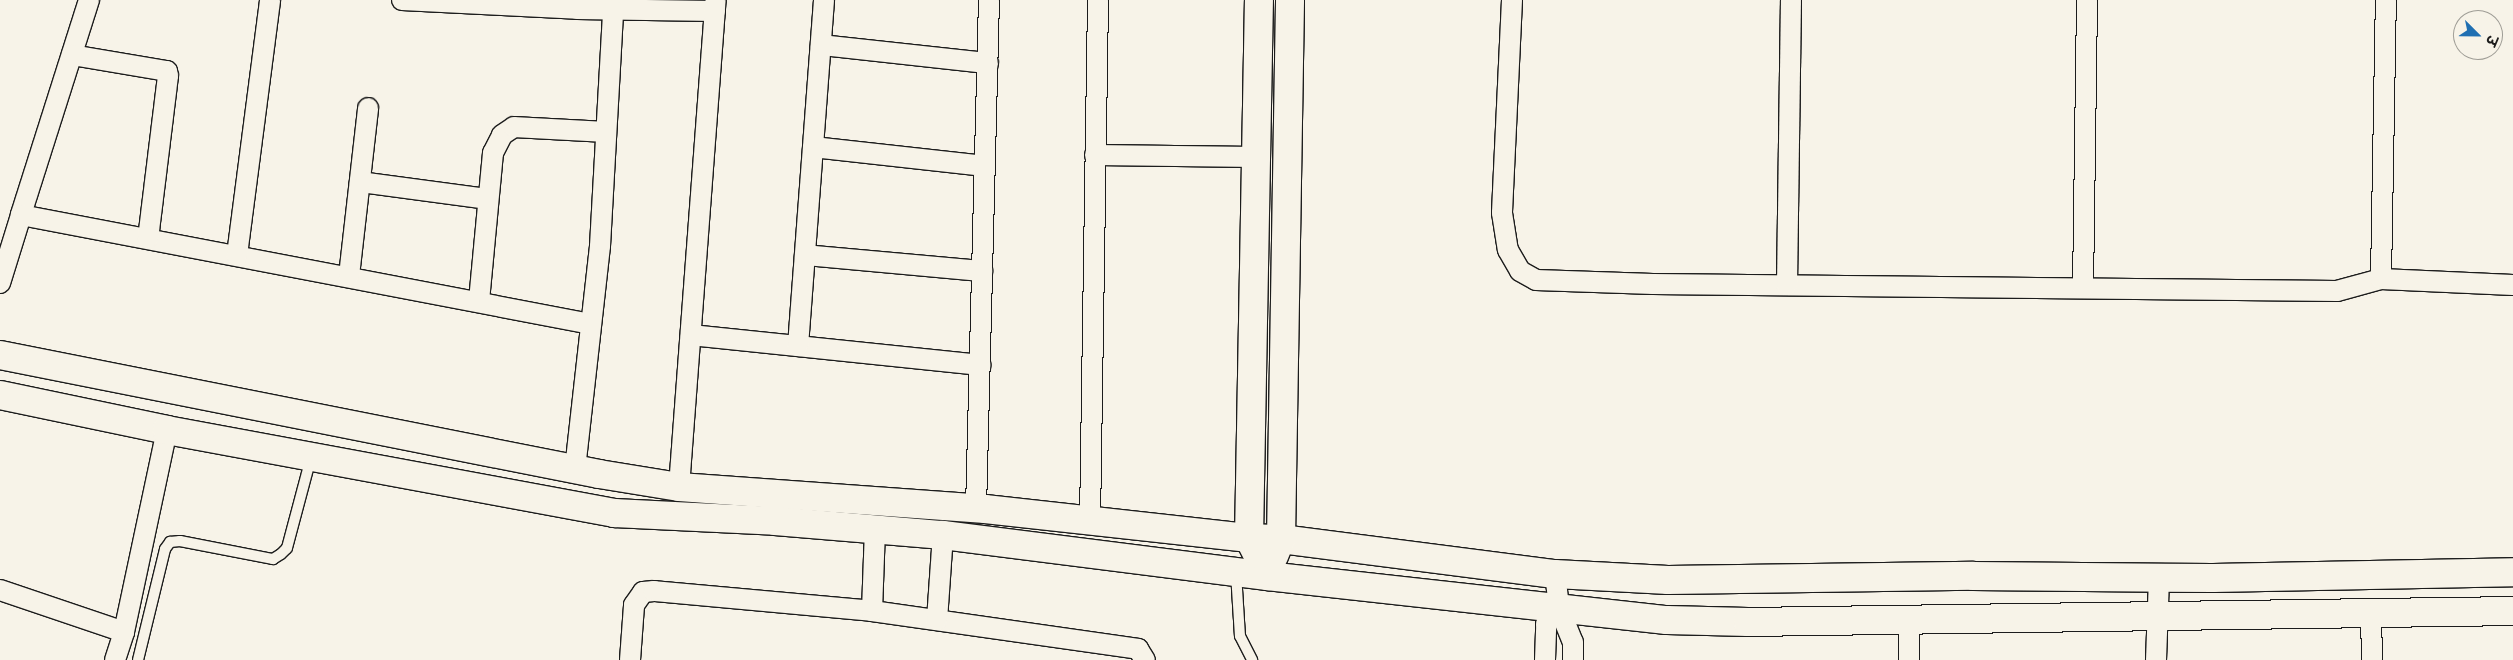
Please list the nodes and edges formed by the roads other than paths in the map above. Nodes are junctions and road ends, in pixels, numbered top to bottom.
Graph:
1 (89, 0) edge
2 (270, 0) edge
3 (402, 0) edge
4 (824, 0) edge
5 (989, 0) edge
6 (1098, 0) edge
7 (1259, 0) edge
8 (1290, 0) edge
9 (1512, 0) edge
10 (1791, 0) edge
11 (2087, 0) edge
12 (2386, 0) edge
13 (484, 2) edge
14 (716, 5) edge
15 (613, 10) junction
16 (821, 45) junction
17 (72, 55) junction
18 (988, 63) junction
19 (368, 108) dead end
20 (606, 132) junction
21 (813, 148) junction
22 (1095, 155) junction
23 (1256, 158) junction
24 (985, 166) junction
25 (360, 182) junction
26 (488, 199) junction
27 (20, 214) junction
28 (148, 238) junction
29 (237, 255) junction
30 (805, 255) junction
31 (982, 271) junction
32 (349, 276) junction
33 (2381, 279) junction
34 (0, 283) edge
35 (1787, 285) junction
36 (2513, 285) edge
37 (2083, 288) junction
38 (478, 301) junction
39 (591, 324) junction
40 (691, 335) junction
41 (798, 346) junction
42 (0, 355) edge
43 (980, 365) junction
44 (0, 395) edge
45 (167, 430) junction
46 (311, 457) junction
47 (575, 469) junction
48 (679, 487) junction
49 (976, 509) junction
50 (1090, 521) junction
51 (875, 529) junction
52 (943, 535) junction
53 (1250, 538) junction
54 (1281, 539) junction
55 (1236, 572) junction
56 (2508, 572) edge
57 (1555, 574) junction
58 (1267, 576) junction
59 (2159, 577) junction
60 (0, 590) edge
61 (1558, 608) junction
62 (872, 611) junction
63 (2507, 611) edge
64 (2371, 613) junction
65 (2157, 615) junction
66 (1909, 619) junction
67 (937, 620) junction
68 (124, 632) junction
69 (115, 660) edge
70 (138, 660) edge
71 (630, 660) edge
72 (1145, 660) edge
73 (1252, 660) edge
74 (1545, 660) edge
75 (1573, 660) edge
76 (1909, 660) edge
77 (2156, 660) edge
78 (2372, 660) edge

1 - 17 street
2 - 29 street
3 - 13 street
4 - 16 street
5 - 18 street
6 - 22 street
7 - 23 street
8 - 54 street
9 - 35 street
10 - 35 street
11 - 37 street
12 - 33 street
13 - 15 street
14 - 15 street
14 - 40 street
15 - 20 street
16 - 18 street
16 - 21 street
17 - 27 street
17 - 28 street
18 - 24 street
19 - 25 street
20 - 26 street
20 - 39 street
21 - 24 street
21 - 30 street
22 - 23 street
22 - 50 street
23 - 53 street
24 - 31 street
25 - 26 street
25 - 32 street
26 - 38 street
27 - 28 street
27 - 34 street
28 - 29 street
29 - 32 street
30 - 31 street
30 - 41 street
31 - 43 street
32 - 38 street
33 - 36 street
33 - 37 street
35 - 37 street
38 - 39 street
39 - 47 street
40 - 41 street
40 - 48 street
41 - 43 street
42 - 47 street
43 - 49 street
44 - 45 street
45 - 46 street
45 - 68 street
46 - 51 street
46 - 70 lane
47 - 48 street
48 - 49 street
49 - 50 street
50 - 53 street
51 - 52 street
51 - 62 street
52 - 55 street
52 - 67 street
53 - 54 street
53 - 58 street
54 - 57 street
54 - 58 street
55 - 58 street
55 - 73 lane
56 - 59 street
56 - 63 street
57 - 59 street
57 - 61 street
58 - 61 street
59 - 65 street
60 - 68 street
61 - 66 street
61 - 74 street
61 - 75 street
62 - 67 street
62 - 71 street
63 - 64 street
64 - 65 street
64 - 78 street
65 - 66 street
65 - 77 street
66 - 76 street
67 - 72 street
68 - 69 street

